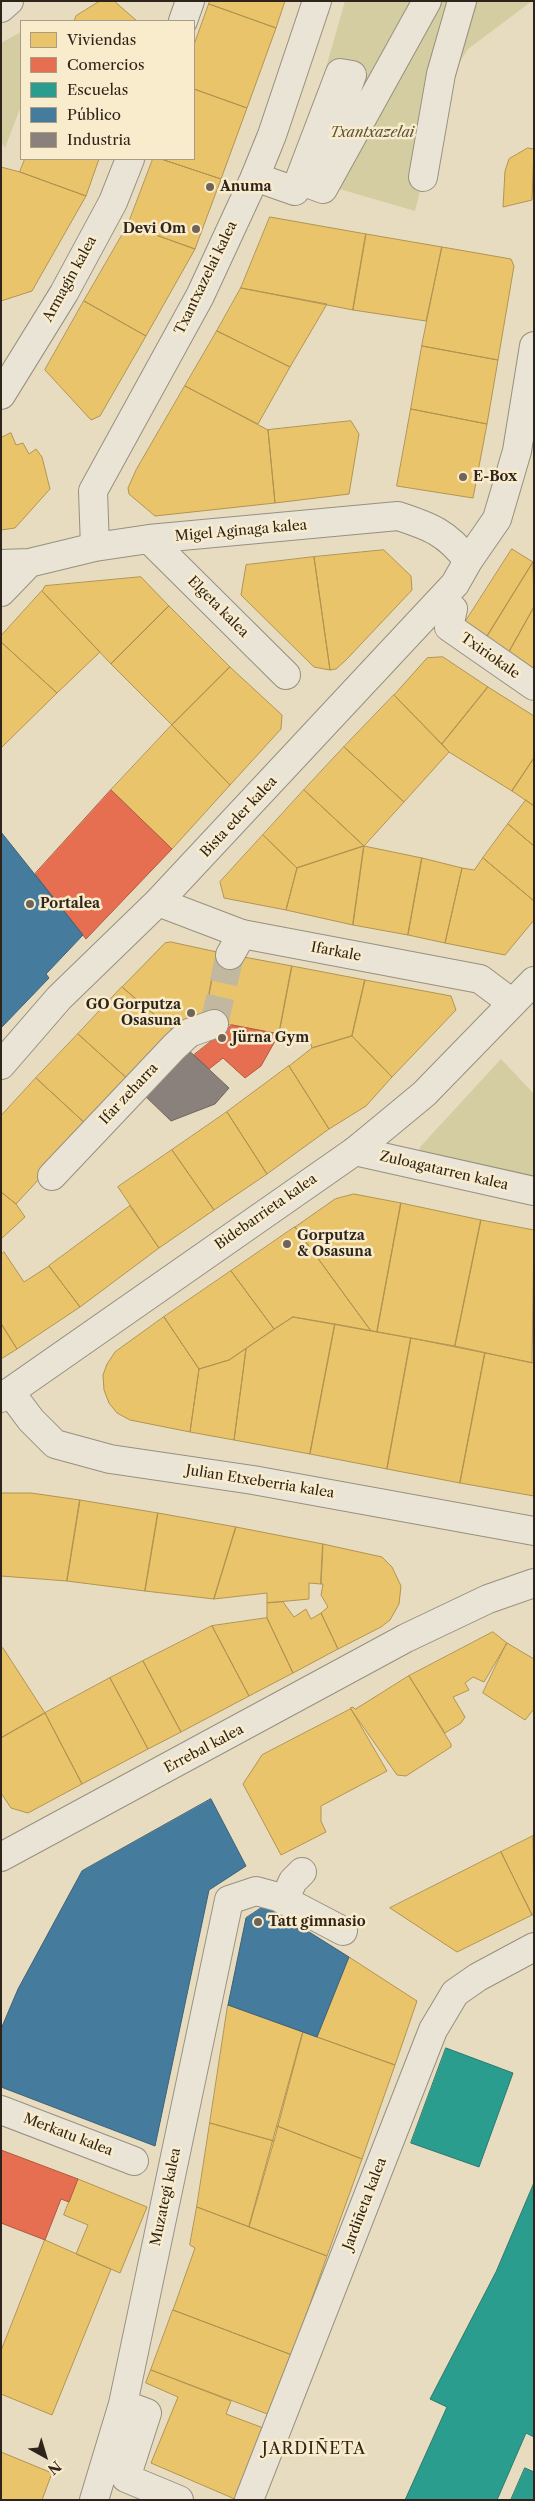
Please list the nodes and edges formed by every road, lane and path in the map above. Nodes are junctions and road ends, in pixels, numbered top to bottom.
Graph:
1 (9, 1) edge
2 (190, 1) edge
3 (317, 1) edge
4 (427, 1) edge
5 (462, 1) edge
6 (1, 8) edge
7 (184, 20) edge
8 (130, 160) edge
9 (255, 176) junction
10 (423, 177) dead end
11 (534, 346) edge
12 (1, 395) edge
13 (150, 540) junction
14 (94, 547) junction
15 (468, 561) junction
16 (29, 563) junction
17 (1, 564) edge
18 (1, 592) edge
19 (442, 600) junction
20 (286, 675) dead end
21 (534, 686) edge
22 (158, 902) junction
23 (534, 981) edge
24 (512, 1003) junction
25 (214, 1024) dead end
26 (1, 1066) edge
27 (355, 1150) junction
28 (52, 1176) dead end
29 (534, 1191) edge
30 (6, 1395) edge
31 (534, 1530) edge
32 (534, 1583) edge
33 (1, 1857) edge
34 (302, 1872) dead end
35 (284, 1900) junction
36 (343, 1931) dead end
37 (532, 1948) edge
38 (1, 2110) edge
39 (134, 2161) dead end
40 (123, 2404) junction
41 (94, 2500) edge
42 (179, 2500) edge
43 (249, 2500) edge

1 - 6 street
2 - 7 street
3 - 9 street, Txantxazelai kalea
4 - 9 street
5 - 10 street
8 - 12 street, Armagin kalea
9 - 14 street, Txantxazelai kalea
11 - 15 street, Bista eder kalea
13 - 14 street, Migel Aginaga kalea
13 - 15 street, Migel Aginaga kalea
13 - 20 street, Elgeta kalea
14 - 16 street, Migel Aginaga kalea
15 - 19 street, Bista eder kalea
16 - 17 street, Migel Aginaga kalea
16 - 18 street
19 - 21 street, Txiriokale
19 - 22 street, Bista eder kalea
22 - 24 street, Ifarkale
22 - 26 street, Bista eder kalea
23 - 24 street, Bidebarrieta kalea
24 - 27 street, Bidebarrieta kalea
25 - 28 street, Ifar zeharra
27 - 29 street, Zuloagatarren kalea
27 - 30 street, Bidebarrieta kalea
30 - 31 street, Julian Etxeberria kalea
32 - 33 street, Errebal kalea
34 - 35 street
35 - 36 street, Muzategi kalea
35 - 40 street, Muzategi kalea
37 - 43 street, Jardiñeta kalea
38 - 39 street, Merkatu kalea
40 - 41 street
40 - 42 street

